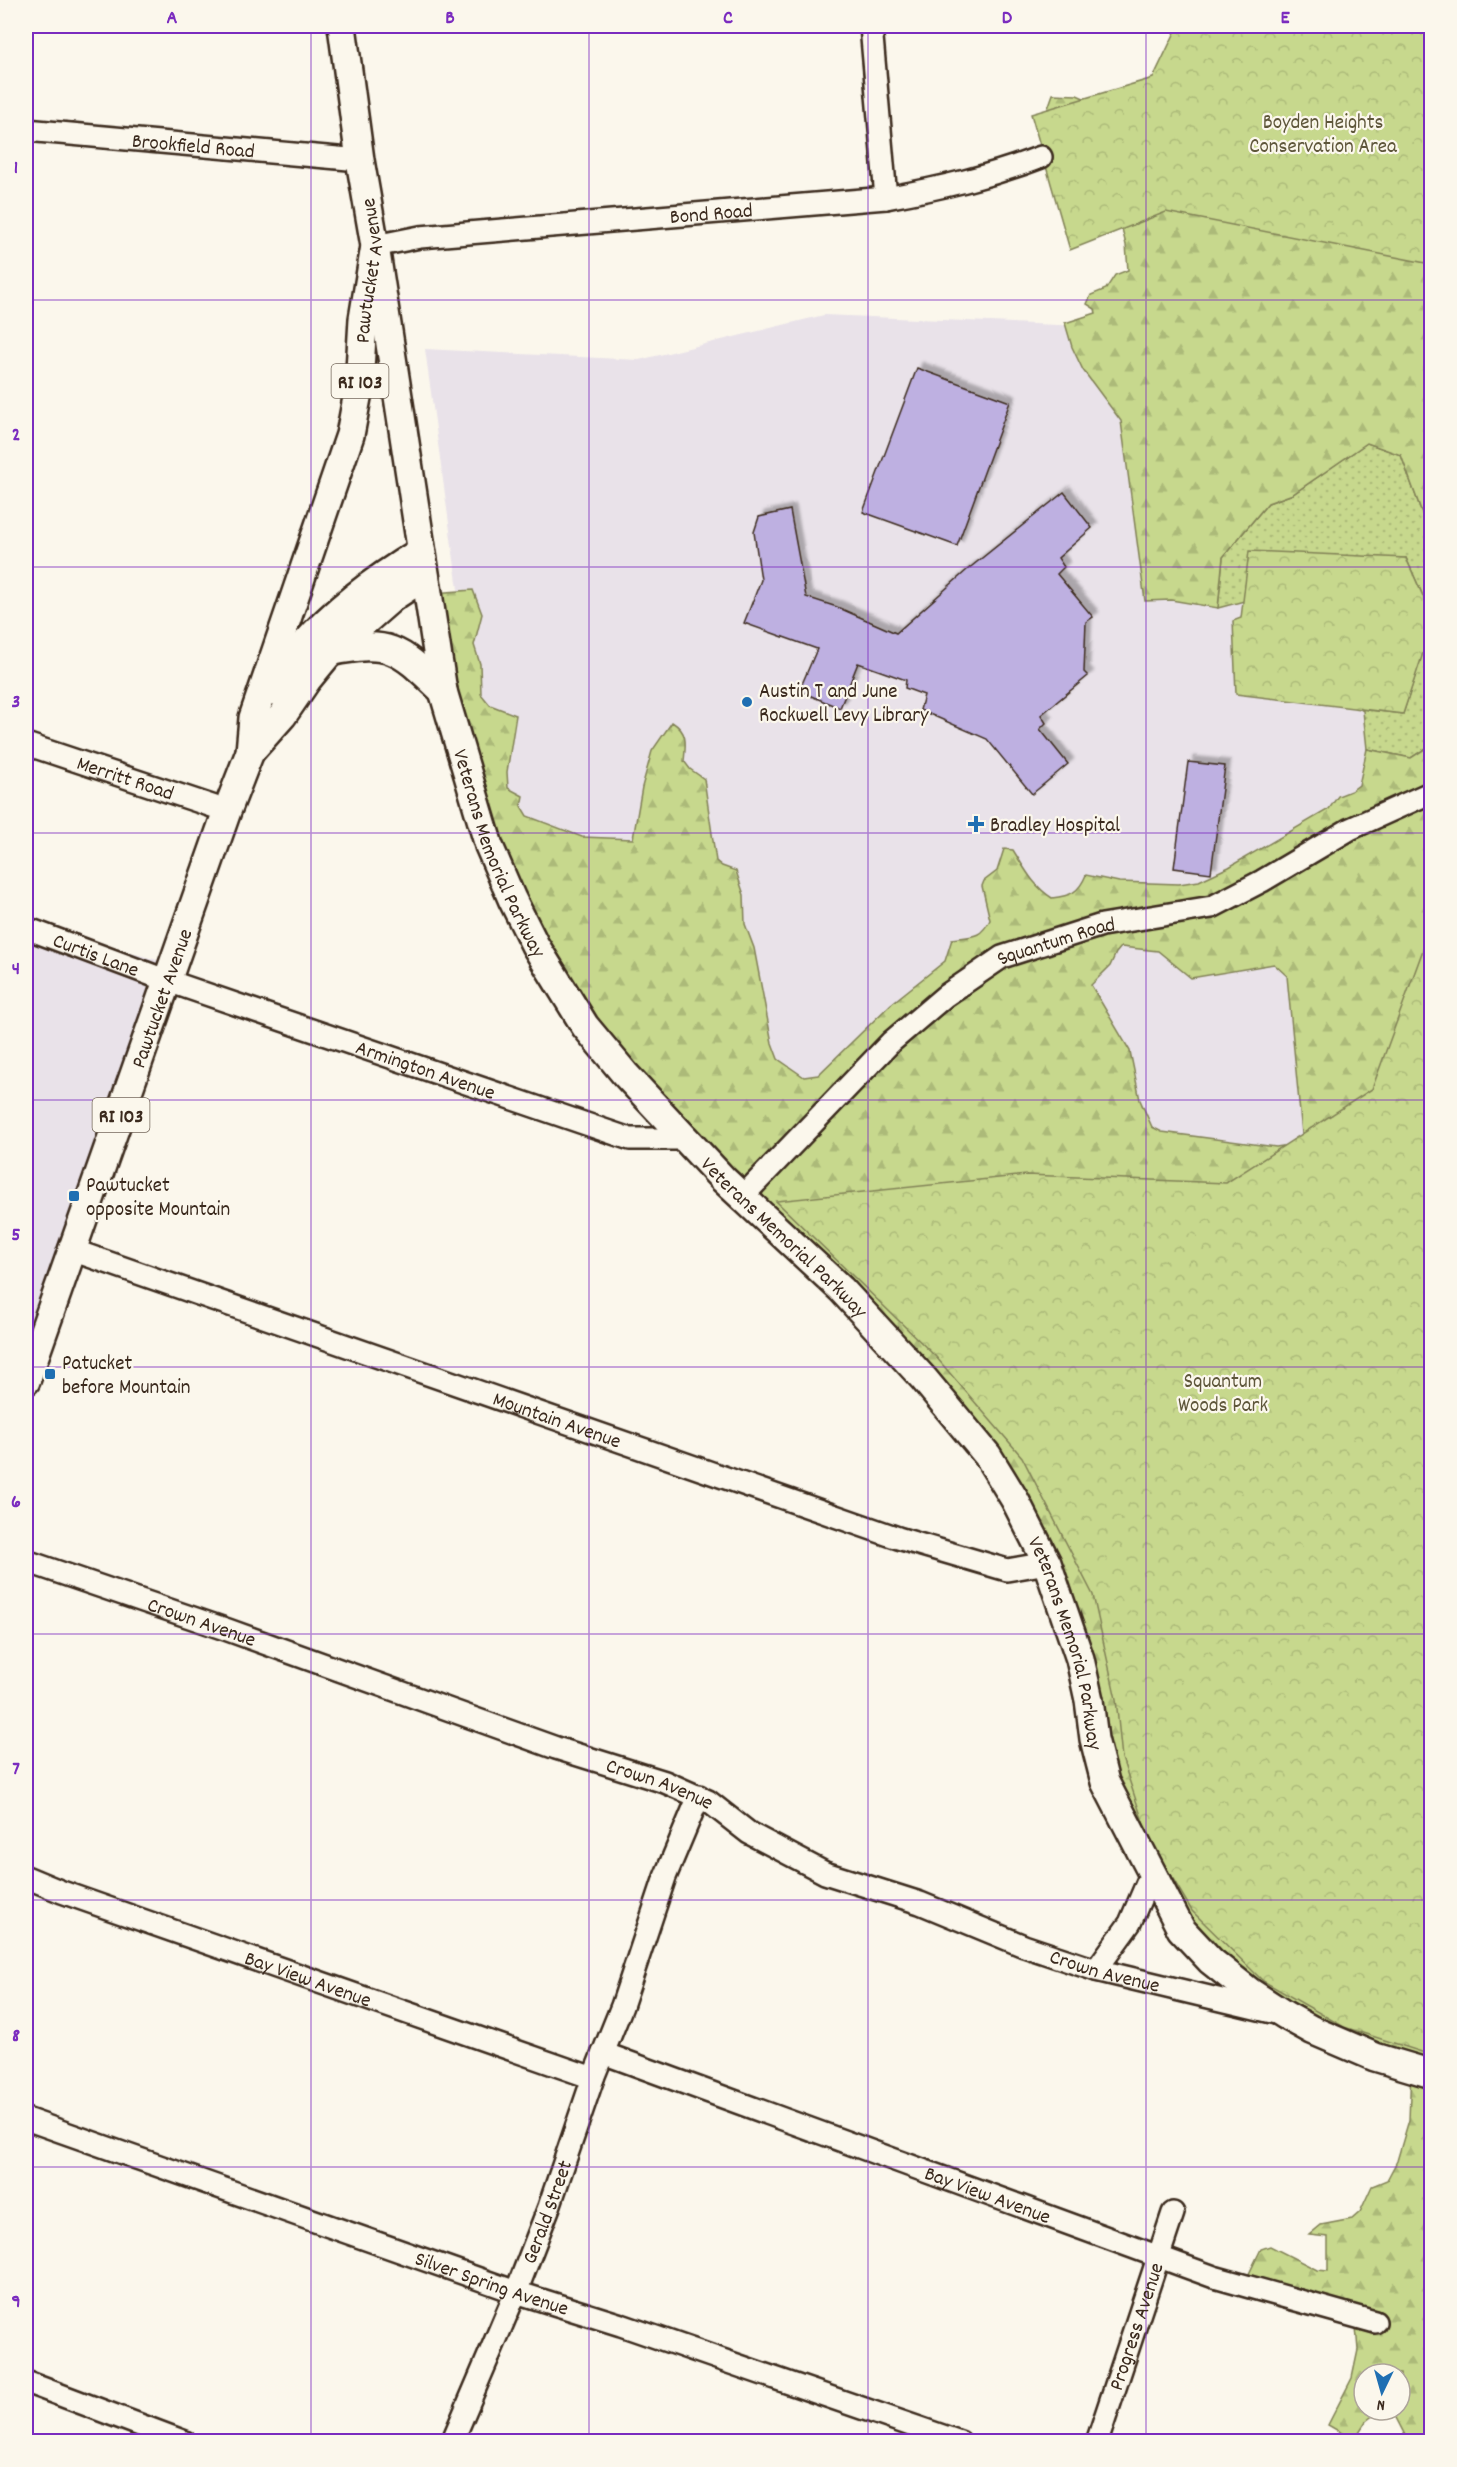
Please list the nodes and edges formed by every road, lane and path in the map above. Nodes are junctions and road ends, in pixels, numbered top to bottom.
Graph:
1 (342, 26) edge
2 (871, 26) edge
3 (26, 130) edge
4 (1041, 158) dead end
5 (360, 160) junction
6 (886, 198) junction
7 (375, 246) junction
8 (422, 564) junction
9 (330, 652) junction
10 (443, 691) junction
11 (253, 718) junction
12 (26, 744) edge
13 (250, 752) junction
14 (1431, 792) edge
15 (227, 811) junction
16 (26, 928) edge
17 (168, 981) junction
18 (687, 1140) junction
19 (743, 1196) junction
20 (72, 1250) junction
21 (26, 1381) edge
22 (26, 1561) edge
23 (1047, 1563) junction
24 (699, 1797) junction
25 (1151, 1874) junction
26 (26, 1877) edge
27 (1096, 1970) junction
28 (1285, 2015) junction
29 (603, 2053) junction
30 (1431, 2074) edge
31 (593, 2078) junction
32 (26, 2119) edge
33 (1173, 2213) dead end
34 (1157, 2257) junction
35 (516, 2292) junction
36 (1375, 2322) dead end
37 (26, 2382) edge
38 (185, 2442) edge
39 (452, 2442) edge
40 (960, 2442) edge
41 (1097, 2442) edge

1 - 5 main road, Pawtucket Avenue / RI 103
2 - 6 street
3 - 5 street, Brookfield Road
4 - 6 street, Bond Road
5 - 7 main road, Pawtucket Avenue / RI 103
6 - 7 street, Bond Road
7 - 8 main road, Veterans Memorial Parkway / RI 103
7 - 11 main road, Pawtucket Avenue / RI 103
8 - 9 main road, Pawtucket Avenue / RI 103
8 - 10 main road, Veterans Memorial Parkway
8 - 11 main road, Pawtucket Avenue
9 - 10 main road
9 - 13 main road, Pawtucket Avenue / RI 103
10 - 18 main road, Veterans Memorial Parkway
11 - 13 main road, Pawtucket Avenue / RI 103
12 - 15 street, Merritt Road
13 - 15 main road, Pawtucket Avenue / RI 103
14 - 19 street, Squantum Road
15 - 17 main road, Pawtucket Avenue / RI 103
16 - 17 street, Curtis Lane
17 - 18 street, Armington Avenue
17 - 20 main road, Pawtucket Avenue / RI 103
18 - 19 main road, Veterans Memorial Parkway
19 - 23 main road, Veterans Memorial Parkway
20 - 21 main road, Pawtucket Avenue / RI 103
20 - 23 street, Mountain Avenue
22 - 24 street, Crown Avenue
23 - 25 main road, Veterans Memorial Parkway
24 - 27 street, Crown Avenue
24 - 29 street
25 - 27 street
25 - 28 main road, Veterans Memorial Parkway
26 - 31 street, Bay View Avenue
27 - 28 street, Crown Avenue
28 - 30 main road, Veterans Memorial Parkway
29 - 31 street, Gerald Street
29 - 34 street, Bay View Avenue
31 - 35 street, Gerald Street
32 - 35 street, Silver Spring Avenue
33 - 34 street, Progress Avenue
34 - 36 street, Bay View Avenue
34 - 41 street, Progress Avenue
35 - 39 street, Gerald Street
35 - 40 street, Silver Spring Avenue
37 - 38 street

